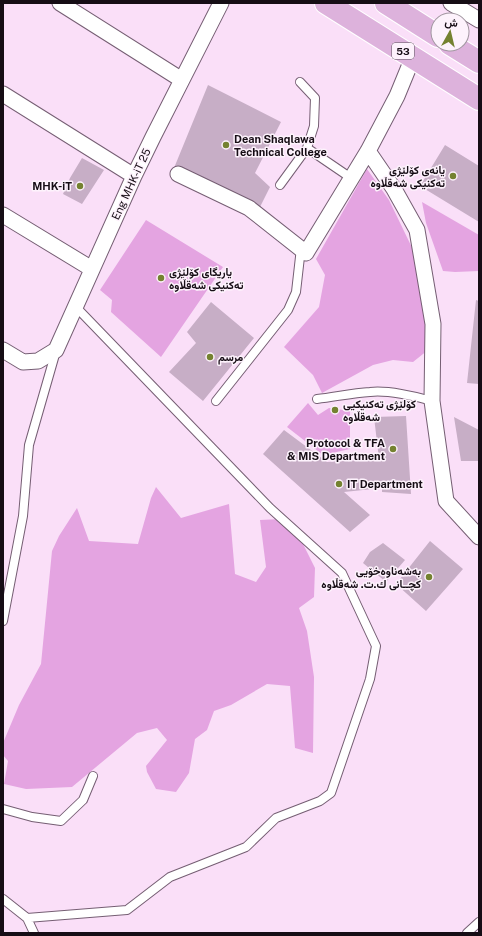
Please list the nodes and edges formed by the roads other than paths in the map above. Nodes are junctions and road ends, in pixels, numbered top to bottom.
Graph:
1 (60, 3) edge
2 (221, 3) edge
3 (326, 3) edge
4 (386, 3) edge
5 (451, 3) edge
6 (479, 20) edge
7 (430, 31) edge
8 (463, 52) edge
9 (412, 57) junction
10 (479, 62) edge
11 (182, 80) junction
12 (300, 82) dead end
13 (3, 94) edge
14 (479, 99) edge
15 (307, 148) junction
16 (368, 151) junction
17 (178, 174) dead end
18 (134, 176) junction
19 (351, 178) junction
20 (280, 185) dead end
21 (3, 215) edge
22 (301, 248) junction
23 (92, 268) junction
24 (75, 306) junction
25 (3, 350) edge
26 (56, 350) junction
27 (317, 399) dead end
28 (216, 401) dead end
29 (432, 401) junction
30 (479, 537) edge
31 (3, 621) edge
32 (93, 776) dead end
33 (3, 809) edge
34 (3, 899) edge
35 (27, 918) junction
36 (479, 922) edge
37 (34, 933) edge
38 (466, 933) edge

1 - 11 street
2 - 11 street, Eng MHK-iT 25
3 - 9 main road, 53
4 - 7 main road
5 - 6 street
8 - 10 main road
9 - 14 main road, 53
9 - 16 street
11 - 18 street, Eng MHK-iT 25
12 - 15 lane
13 - 18 street
15 - 19 lane
15 - 20 lane
16 - 19 street
16 - 29 street
17 - 22 street
18 - 23 street, Eng MHK-iT 25
19 - 22 street
21 - 23 street
22 - 28 lane
23 - 24 street, Eng MHK-iT 25
24 - 26 street, Eng MHK-iT 25
24 - 35 lane
25 - 26 street
26 - 31 lane
27 - 29 lane
29 - 30 street
32 - 33 lane
34 - 35 lane
35 - 37 lane
36 - 38 lane

